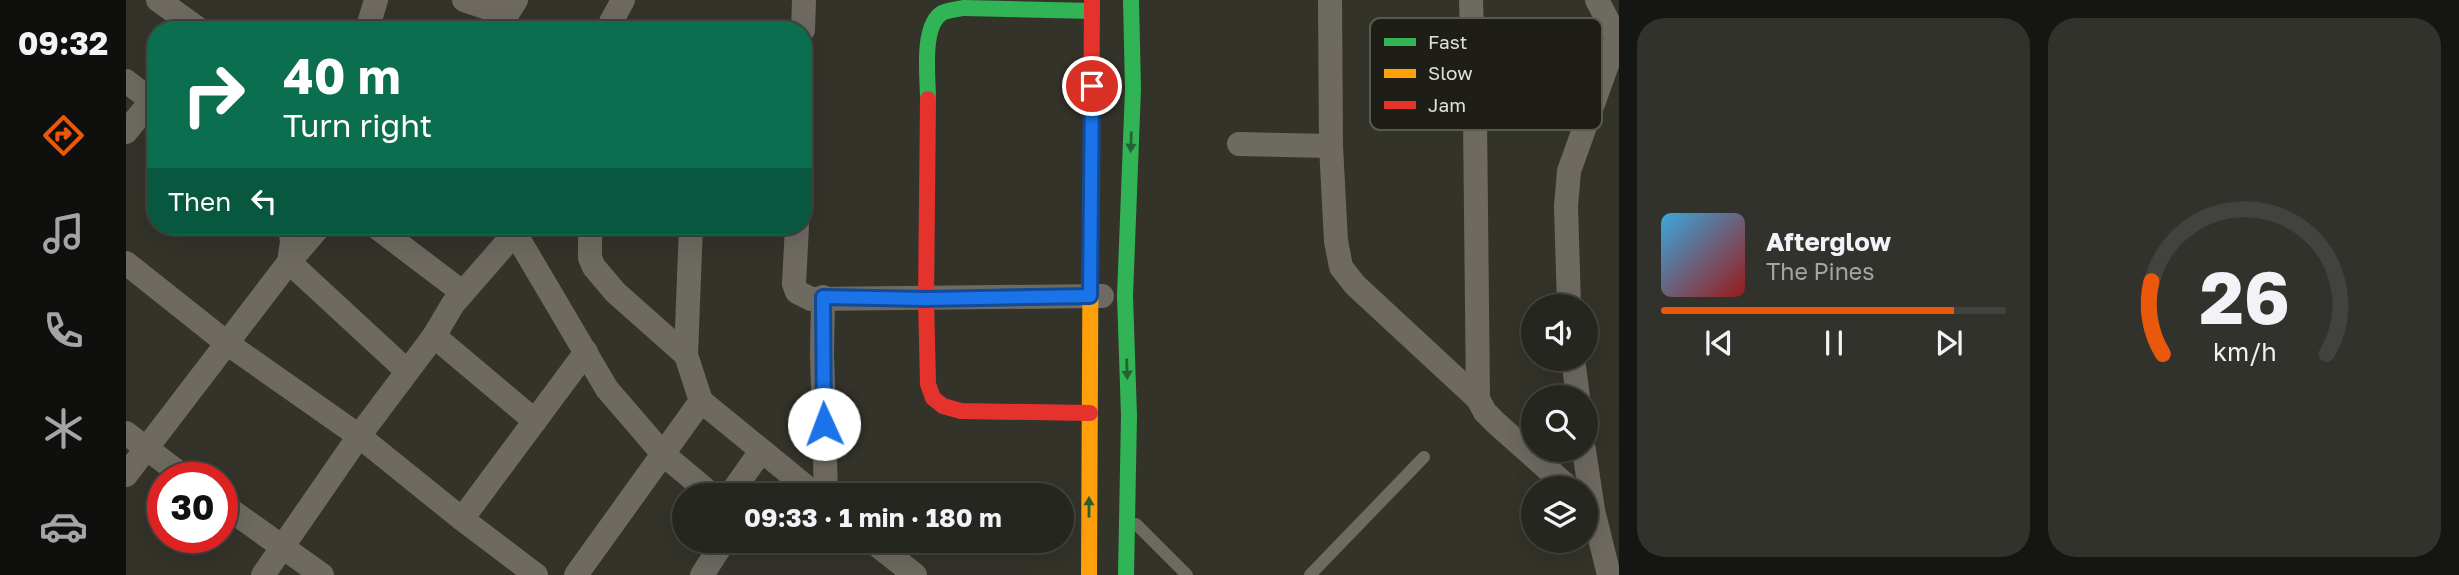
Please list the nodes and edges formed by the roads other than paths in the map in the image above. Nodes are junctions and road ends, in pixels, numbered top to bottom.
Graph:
1 (158, 0) edge
2 (376, 0) edge
3 (464, 0) edge
4 (623, 0) edge
5 (804, 0) edge
6 (1131, 0) edge
7 (1330, 0) edge
8 (1471, 0) edge
9 (1597, 0) edge
10 (1092, 5) edge
11 (934, 10) edge
12 (506, 15) edge
13 (1472, 18) edge
14 (187, 21) edge
15 (370, 21) edge
16 (612, 21) edge
17 (803, 21) edge
18 (1618, 39) edge
19 (126, 81) edge
20 (1602, 82) edge
21 (147, 95) edge
22 (147, 108) edge
23 (1475, 130) edge
24 (1584, 130) edge
25 (126, 132) edge
26 (1239, 144) dead end
27 (1331, 146) junction
28 (291, 235) edge
29 (312, 235) edge
30 (387, 235) edge
31 (514, 235) edge
32 (523, 235) edge
33 (590, 235) edge
34 (691, 235) edge
35 (797, 235) edge
36 (289, 262) junction
37 (126, 263) edge
38 (462, 292) junction
39 (1569, 294) edge
40 (1090, 296) junction
41 (1125, 296) junction
42 (823, 297) junction
43 (926, 299) junction
44 (434, 336) junction
45 (228, 344) junction
46 (586, 352) junction
47 (686, 355) junction
48 (407, 371) junction
49 (1478, 399) junction
50 (701, 401) junction
51 (1090, 414) junction
52 (535, 421) junction
53 (126, 433) edge
54 (359, 436) junction
55 (147, 449) junction
56 (761, 451) junction
57 (663, 454) junction
58 (1424, 457) dead end
59 (164, 462) edge
60 (126, 475) edge
61 (1556, 476) edge
62 (698, 483) edge
63 (738, 483) edge
64 (801, 483) edge
65 (827, 483) edge
66 (238, 516) edge
67 (1128, 516) junction
68 (462, 519) junction
69 (1598, 538) edge
70 (282, 548) junction
71 (1108, 548) junction
72 (716, 553) edge
73 (887, 553) edge
74 (263, 575) edge
75 (322, 575) edge
76 (536, 575) edge
77 (576, 575) edge
78 (702, 575) edge
79 (915, 575) edge
80 (1089, 575) edge
81 (1126, 575) edge
82 (1187, 575) edge
83 (1310, 575) edge
84 (1609, 575) edge

1 - 14 street
2 - 15 street
3 - 12 street
4 - 16 street
5 - 17 street
6 -> 41 main road
7 - 27 street
8 - 13 street
9 - 18 street
10 - 11 main road
10 - 40 main road
11 - 43 main road
18 - 20 street
19 - 21 street
22 - 25 street
23 - 49 street
24 - 39 street
26 - 27 street
27 - 49 street
28 - 36 street
29 - 36 street
30 - 38 street
31 - 38 street
32 - 46 street
33 - 47 street
34 - 47 street
35 - 42 street
36 - 45 street
36 - 48 street
37 - 45 street
38 - 44 street
40 - 41 street
40 - 43 street
40 - 51 main road
41 -> 67 main road
42 - 43 street
42 - 65 street
43 - 51 main road
44 - 48 street
44 - 52 street
45 - 54 street
45 - 55 street
46 - 52 street
46 - 57 street
47 - 50 street
48 - 54 street
49 - 61 street
50 - 56 street
50 - 57 street
71 -> 51 main road
52 - 68 street
53 - 55 street
54 - 68 street
54 - 70 street
55 - 59 street
55 - 60 street
56 - 63 street
56 - 64 street
57 - 62 street
57 - 77 street
58 - 83 lane
66 - 70 street
67 - 71 main road
67 - 82 lane
68 - 76 street
69 - 84 street
70 - 74 street
70 - 75 street
71 - 80 main road
71 - 81 main road
72 - 78 street
73 - 79 street

